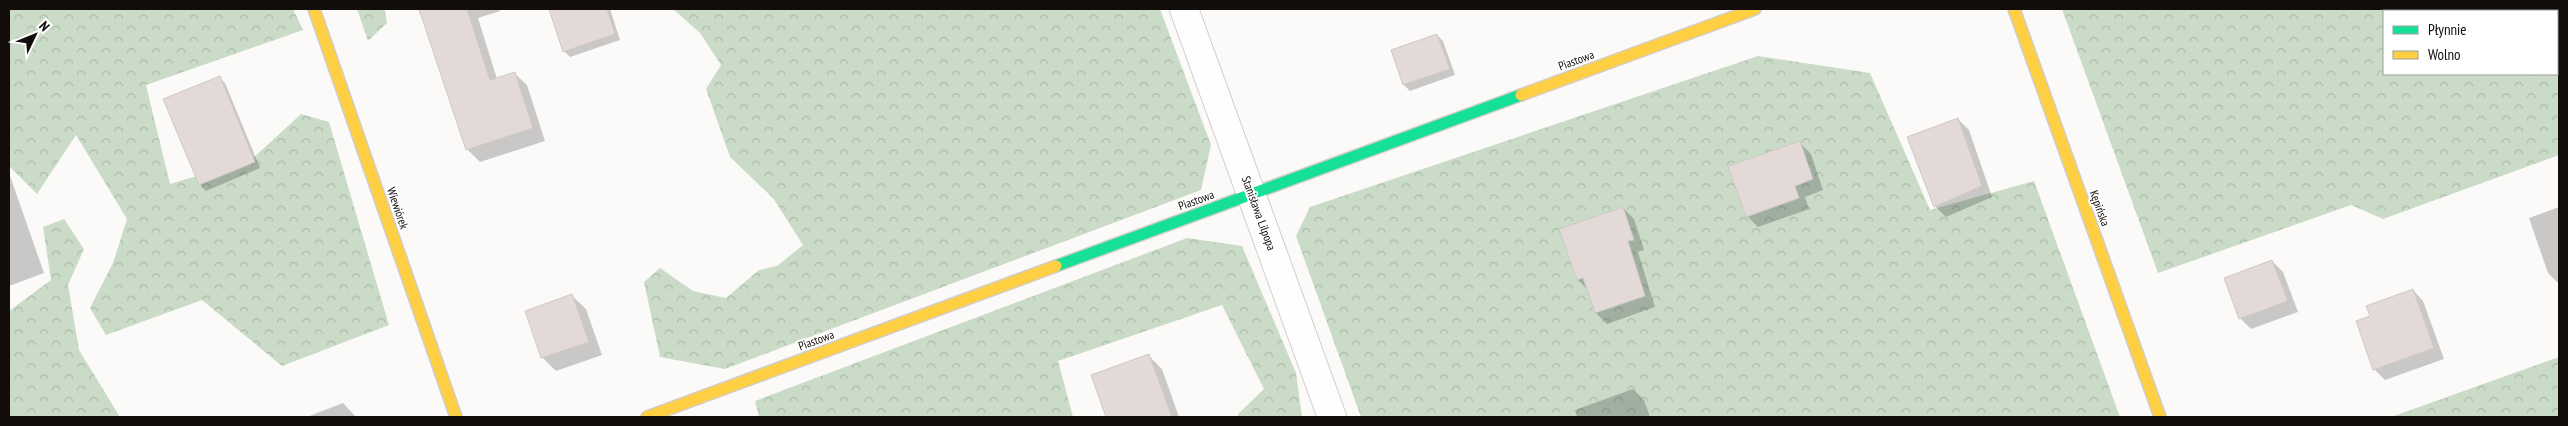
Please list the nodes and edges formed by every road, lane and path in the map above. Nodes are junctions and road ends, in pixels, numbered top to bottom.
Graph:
1 (314, 9) edge
2 (1184, 9) edge
3 (1755, 9) edge
4 (2014, 9) edge
5 (1253, 194) junction
6 (456, 417) edge
7 (647, 417) edge
8 (1332, 417) edge
9 (2160, 417) edge

1 - 6 street, Wiewiórek
2 - 5 street, Stanisława Lilpopa
3 - 5 street, Piastowa
4 - 9 street, Kępińska
5 - 7 street, Piastowa
5 - 8 street, Stanisława Lilpopa

